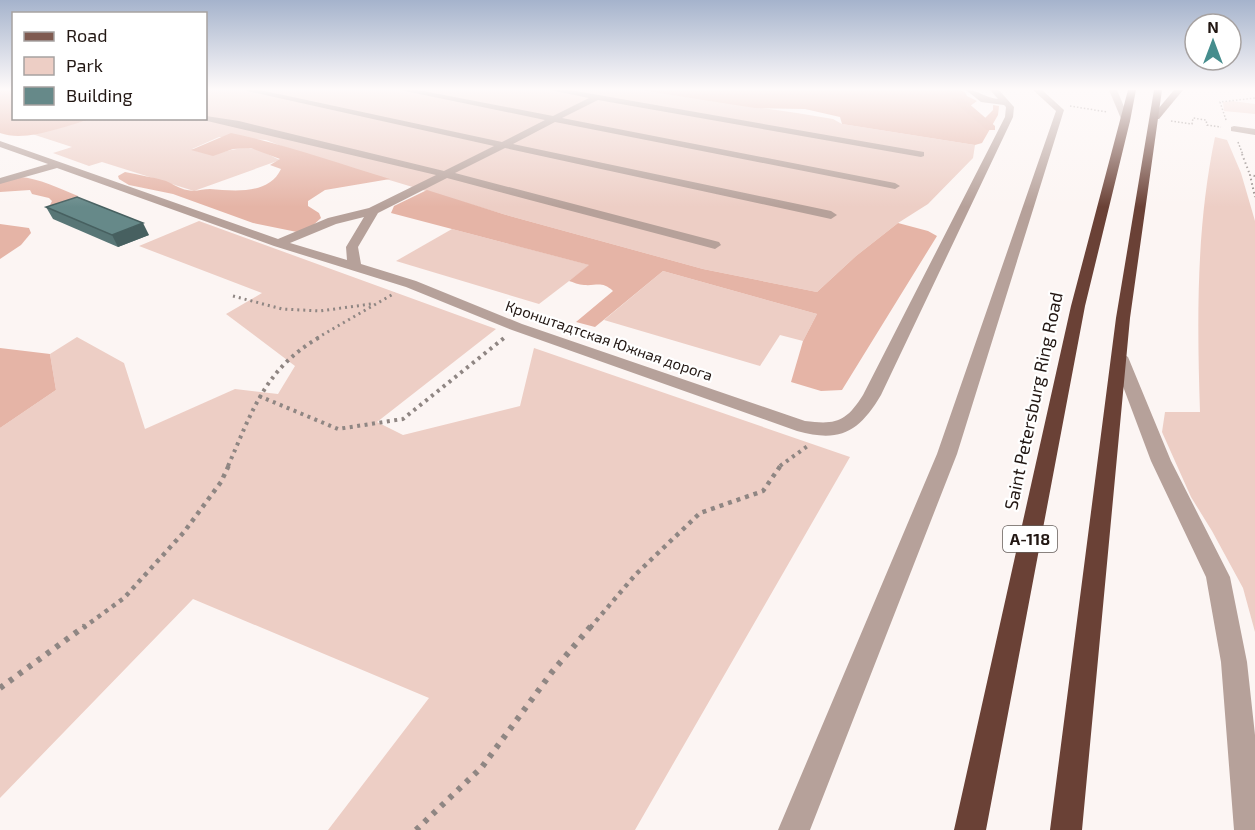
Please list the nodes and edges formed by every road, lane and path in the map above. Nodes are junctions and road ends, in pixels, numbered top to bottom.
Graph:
1 (257, 129) edge
2 (432, 129) edge
3 (535, 129) edge
4 (604, 129) edge
5 (774, 129) edge
6 (1004, 129) edge
7 (1054, 129) edge
8 (1124, 129) edge
9 (1154, 129) edge
10 (1234, 129) joint
11 (1255, 132) edge
12 (0, 144) edge
13 (505, 144) junction
14 (921, 154) dead end
15 (60, 164) junction
16 (444, 175) junction
17 (1250, 175) junction
18 (1255, 176) edge
19 (0, 181) edge
20 (895, 186) dead end
21 (1255, 195) edge
22 (373, 211) junction
23 (831, 215) dead end
24 (278, 243) junction
25 (715, 244) dead end
26 (355, 267) junction
27 (411, 284) junction
28 (233, 296) dead end
29 (375, 304) junction
30 (517, 327) junction
31 (1120, 357) junction
32 (259, 396) junction
33 (832, 431) junction
34 (0, 688) edge
35 (416, 830) edge
36 (794, 830) edge
37 (970, 830) edge
38 (1066, 830) edge
39 (1250, 830) edge

1 - 16 street
2 - 13 street
3 - 13 street
4 - 20 street
5 - 14 street
6 - 33 street
7 - 36 street
8 - 37 highway, Saint Petersburg Ring Road / А-118
9 - 31 highway
10 - 11 street
10 - 17 path
12 - 15 street, Кронштадтская Южная дорога
13 - 16 street
13 - 23 street
15 - 19 street
15 - 24 street, Кронштадтская Южная дорога
16 - 22 street
16 - 25 street
17 - 18 path
17 - 21 path
22 - 24 street
22 - 26 street
24 - 26 street, Кронштадтская Южная дорога
26 - 27 street, Кронштадтская Южная дорога
27 - 29 path
27 - 30 street, Кронштадтская Южная дорога
28 - 29 path
29 - 32 path
30 - 32 path
30 - 33 street, Кронштадтская Южная дорога
31 - 38 highway
31 - 39 street
32 - 34 path
33 - 35 path

